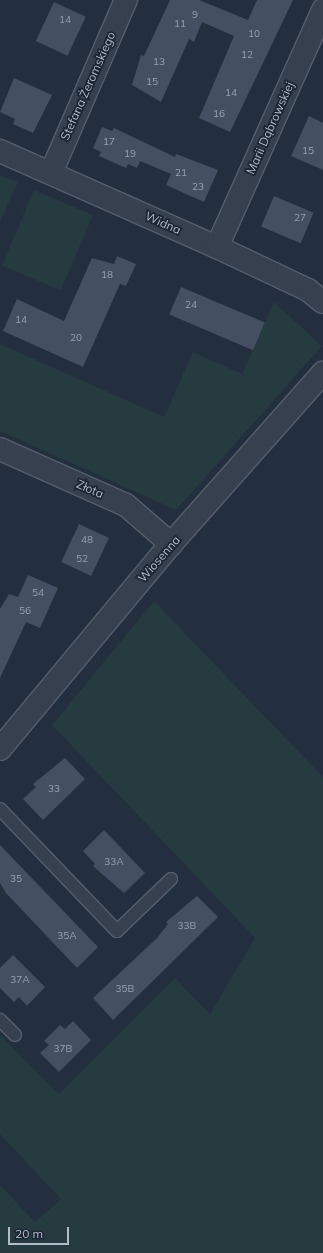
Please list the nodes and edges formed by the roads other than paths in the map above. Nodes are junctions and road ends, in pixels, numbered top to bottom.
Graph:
1 (126, 0) edge
2 (323, 10) edge
3 (0, 151) edge
4 (51, 173) junction
5 (217, 247) junction
6 (323, 302) edge
7 (323, 373) edge
8 (0, 448) edge
9 (171, 544) junction
10 (0, 749) edge
11 (0, 809) edge
12 (171, 879) dead end
13 (0, 1020) edge
14 (15, 1035) dead end

1 - 4 street, Stefana Żeromskiego
2 - 5 street, Marii Dąbrowskiej
3 - 4 street, Widna
4 - 5 street, Widna
5 - 6 street, Widna
7 - 9 street, Wiosenna
8 - 9 street, Złota
9 - 10 street, Wiosenna
11 - 12 lane
13 - 14 lane

